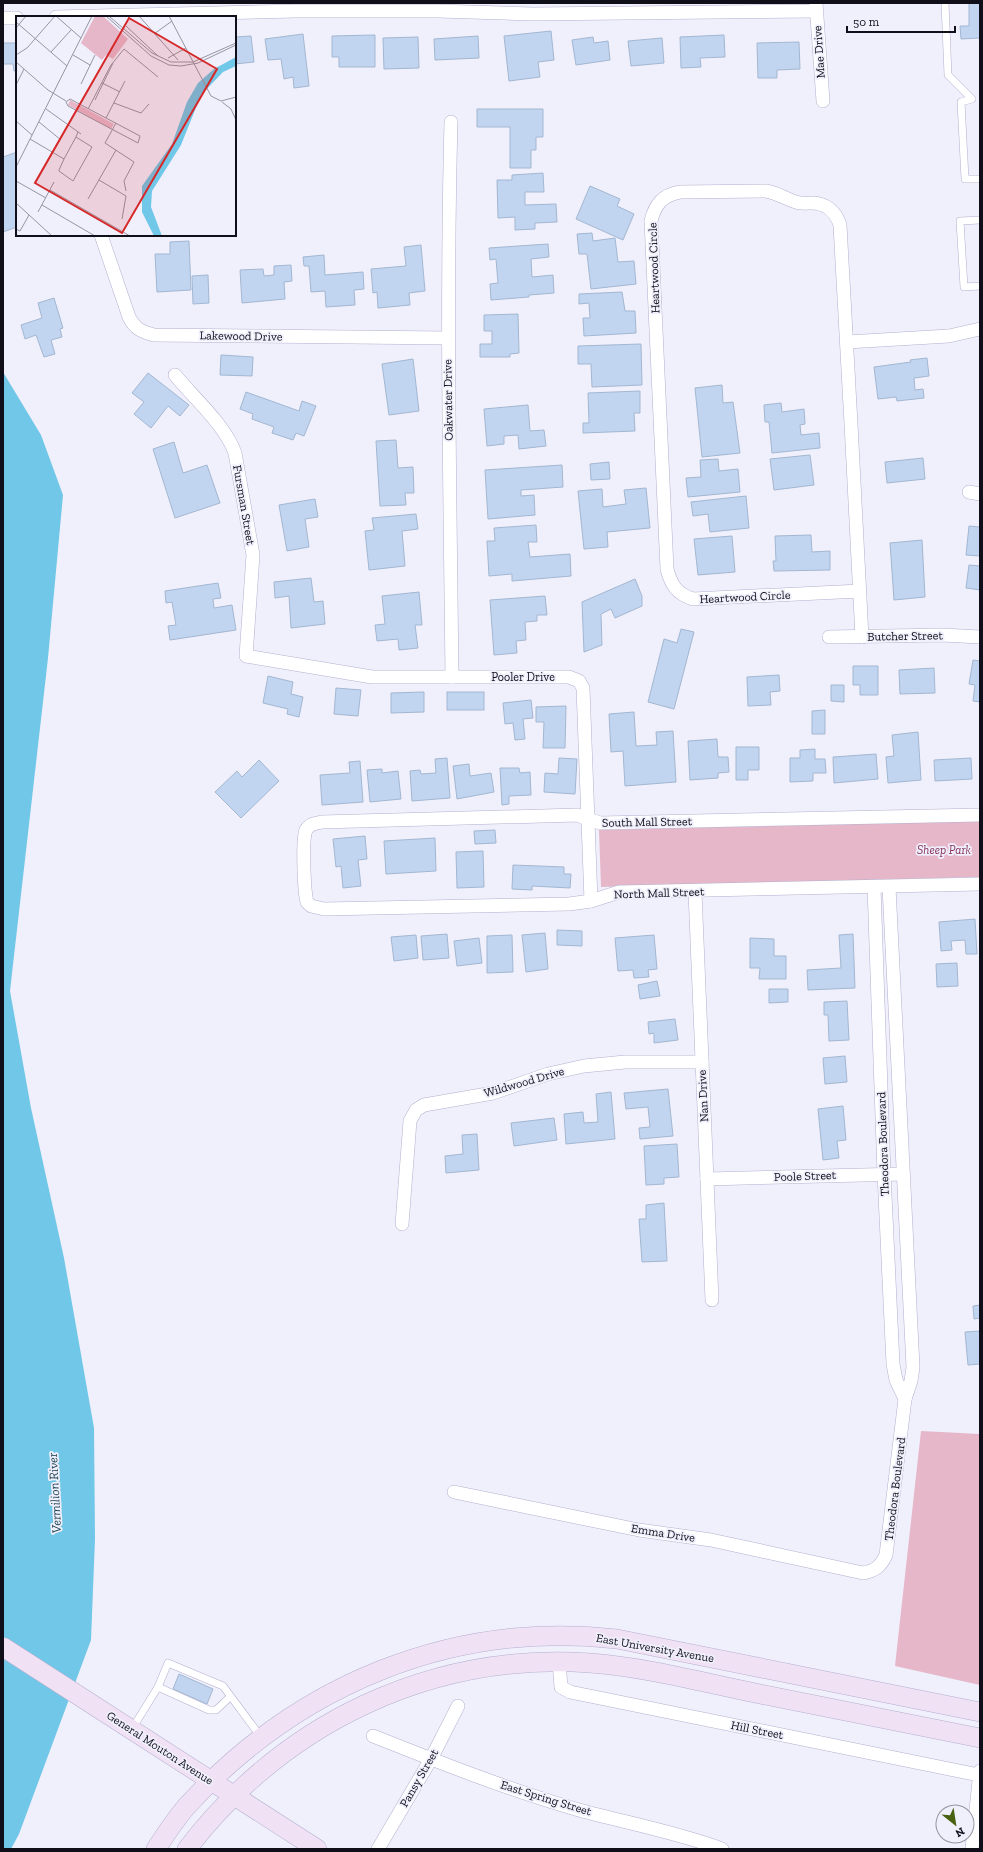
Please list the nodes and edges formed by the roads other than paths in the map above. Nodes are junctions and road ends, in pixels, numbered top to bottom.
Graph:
1 (945, 3) edge
2 (816, 7) edge
3 (107, 9) edge
4 (62, 16) edge
5 (3, 18) edge
6 (16, 18) edge
7 (976, 99) edge
8 (823, 101) dead end
9 (451, 122) dead end
10 (980, 179) edge
11 (980, 220) edge
12 (101, 236) edge
13 (980, 286) edge
14 (980, 328) edge
15 (448, 338) junction
16 (847, 342) junction
17 (175, 375) dead end
18 (860, 591) junction
19 (830, 637) dead end
20 (862, 637) junction
21 (980, 638) edge
22 (246, 656) joint
23 (452, 677) junction
24 (980, 815) edge
25 (586, 818) junction
26 (305, 865) joint
27 (980, 884) edge
28 (874, 887) junction
29 (889, 887) junction
30 (695, 892) junction
31 (591, 901) junction
32 (702, 1062) junction
33 (884, 1174) junction
34 (903, 1174) junction
35 (707, 1179) junction
36 (402, 1224) dead end
37 (712, 1300) dead end
38 (905, 1399) junction
39 (454, 1492) dead end
40 (871, 1571) joint
41 (558, 1636) junction
42 (3, 1647) edge
43 (559, 1662) junction
44 (158, 1687) junction
45 (230, 1697) junction
46 (458, 1706) dead end
47 (980, 1712) edge
48 (132, 1729) junction
49 (373, 1736) dead end
50 (262, 1738) junction
51 (980, 1738) edge
52 (431, 1759) junction
53 (980, 1773) edge
54 (213, 1781) junction
55 (234, 1796) junction
56 (700, 1845) edge
57 (156, 1849) edge
58 (187, 1849) edge
59 (317, 1849) edge
60 (378, 1849) edge
61 (722, 1849) edge
62 (972, 1849) edge

1 - 7 lane
2 - 3 street
2 - 8 street, Mae Drive
3 - 4 street
5 - 6 street
7 - 10 lane
9 - 15 street, Oakwater Drive
11 - 13 lane
12 - 15 street, Lakewood Drive
14 - 16 street
15 - 23 street, Oakwater Drive
16 - 18 street, Heartwood Circle
16 - 18 street, Heartwood Circle
17 - 22 street, Fursman Street
18 - 20 street, Heartwood Circle
19 - 20 street, Butcher Street
20 - 21 street, Butcher Street
22 - 23 street, Pooler Drive
23 - 25 street, Pooler Drive
24 - 25 street, South Mall Street
25 - 26 street, South Mall Street
25 - 31 street, Pooler Drive
26 - 31 street, North Mall Street
27 - 29 street, North Mall Street
28 - 29 street, North Mall Street
28 - 30 street, North Mall Street
28 - 33 street, Theodora Boulevard
29 - 34 street, Theodora Boulevard
30 - 31 street, North Mall Street
30 - 32 street, Nan Drive
32 - 35 street, Nan Drive
32 - 36 street, Wildwood Drive
33 - 34 street, Poole Street
33 - 35 street, Poole Street
33 - 38 street, Theodora Boulevard
34 - 38 street, Theodora Boulevard
35 - 37 street, Nan Drive
38 - 40 street, Theodora Boulevard
39 - 40 street, Emma Drive
41 - 43 main road
41 - 47 main road, East University Avenue
41 - 50 main road, East University Avenue
42 - 48 main road, General Mouton Avenue
43 - 51 main road, East University Avenue
43 - 53 street, Hill Street
43 - 55 main road, East University Avenue
44 - 45 lane
44 - 45 lane
44 - 48 lane
45 - 50 lane
46 - 52 street, Pansy Street
48 - 54 main road, General Mouton Avenue
49 - 52 street, East Spring Street
50 - 54 main road, East University Avenue
52 - 56 street, East Spring Street
52 - 60 street, Pansy Street
53 - 62 street
54 - 55 main road, General Mouton Avenue
54 - 57 main road, East University Avenue
55 - 58 main road, East University Avenue
55 - 59 main road, General Mouton Avenue
56 - 61 street, East Spring Street

